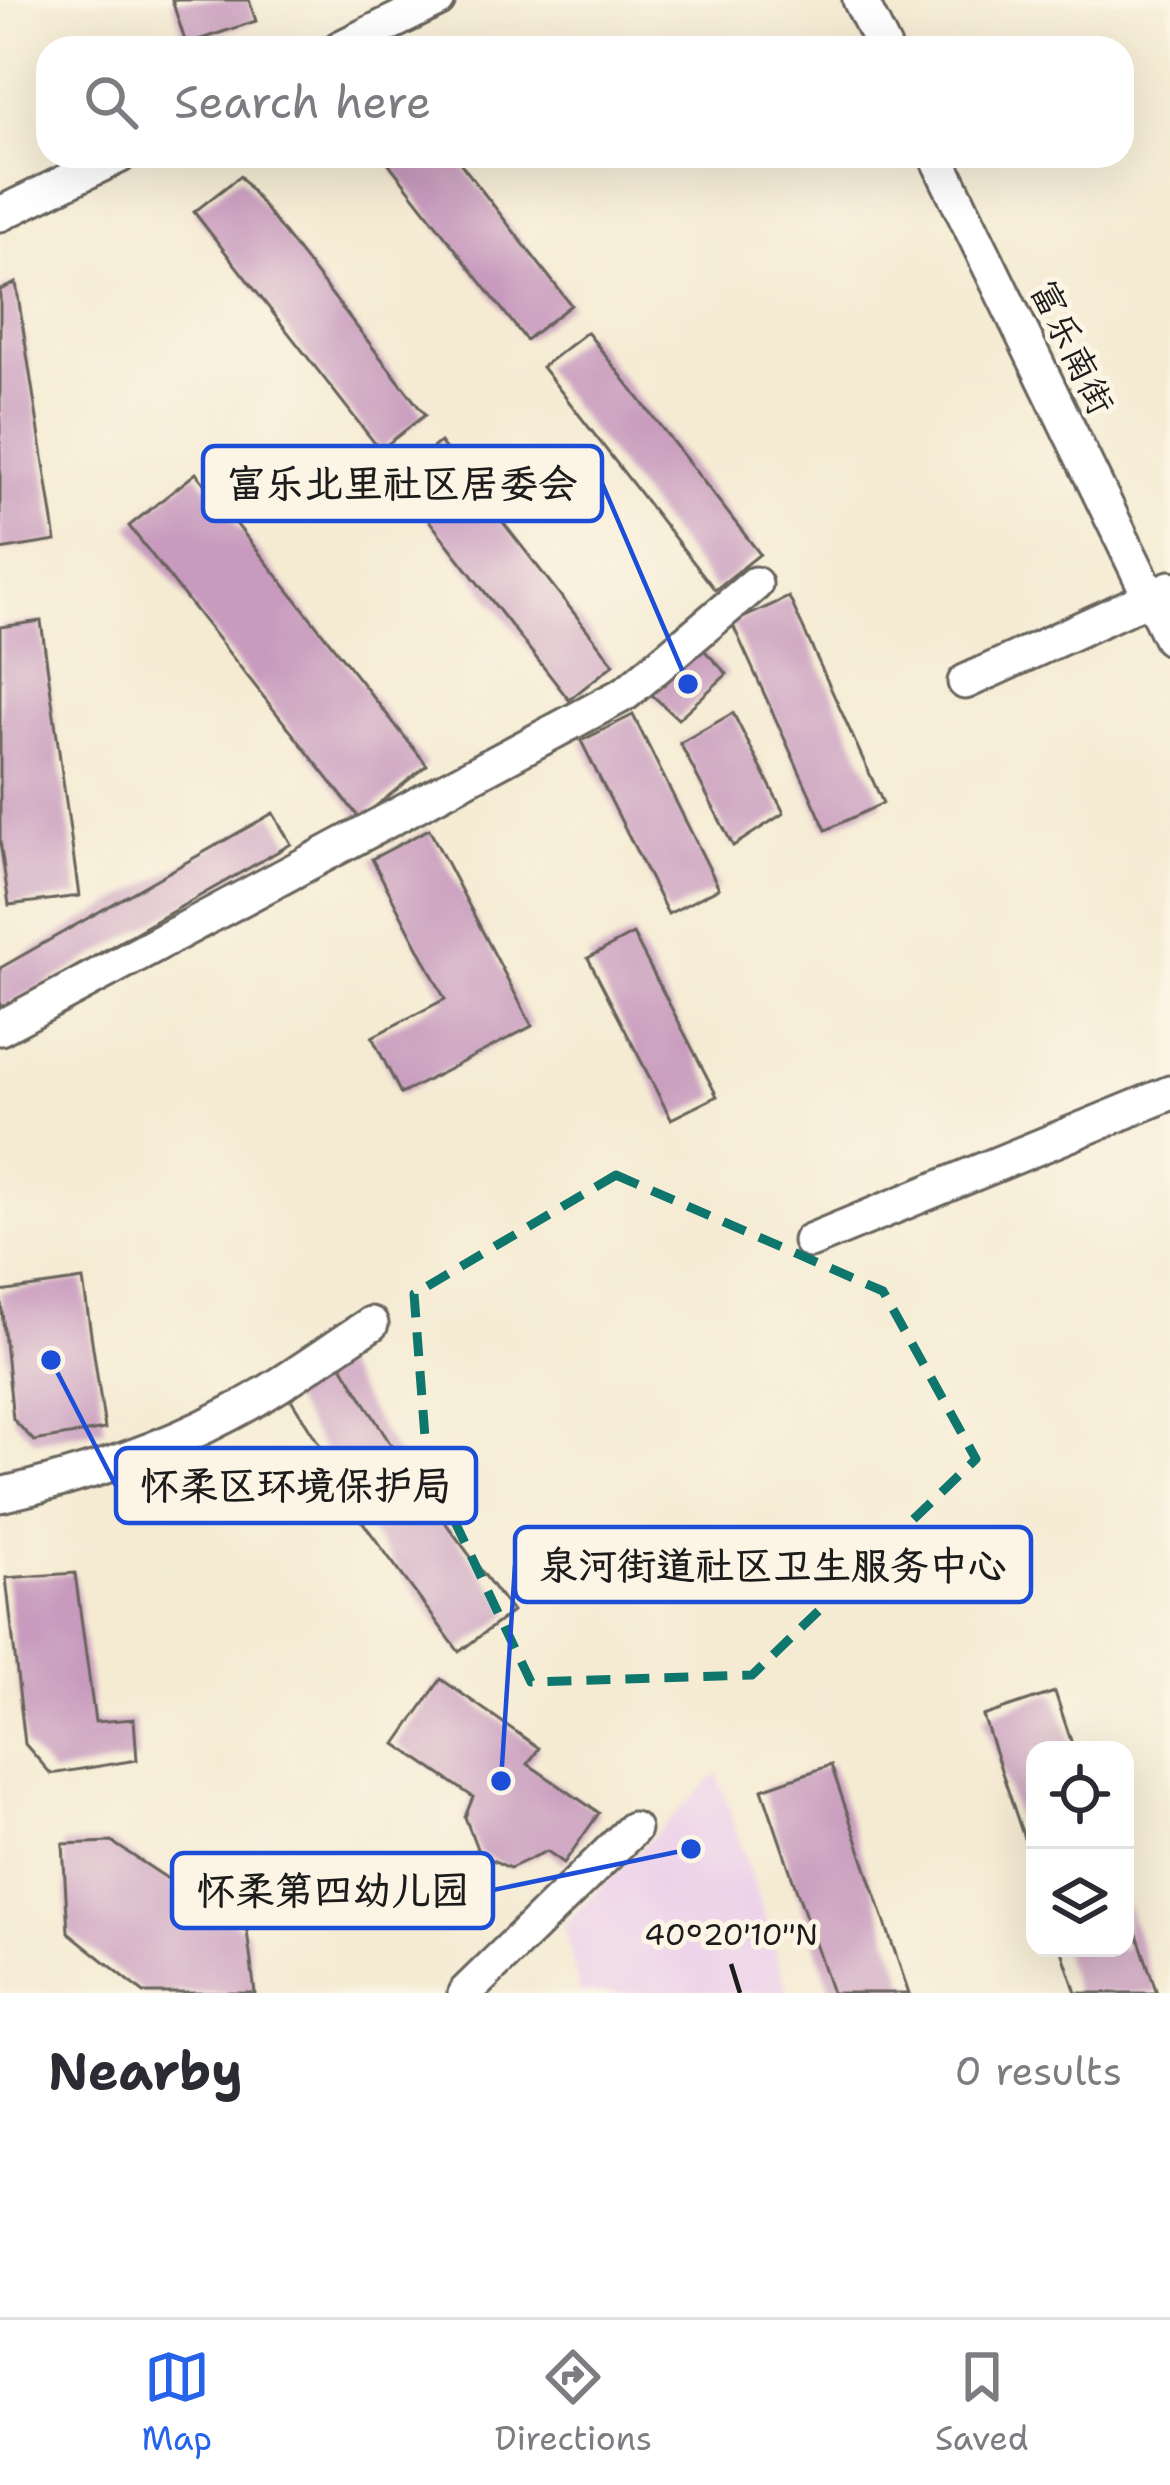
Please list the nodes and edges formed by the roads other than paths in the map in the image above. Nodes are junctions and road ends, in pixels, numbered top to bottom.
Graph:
1 (438, 0) edge
2 (860, 0) edge
3 (364, 36) edge
4 (878, 36) edge
5 (94, 168) edge
6 (942, 168) edge
7 (0, 214) edge
8 (754, 584) dead end
9 (1161, 593) edge
10 (1170, 638) edge
11 (965, 682) dead end
12 (0, 1028) edge
13 (1170, 1093) edge
14 (810, 1241) dead end
15 (371, 1324) dead end
16 (0, 1495) edge
17 (633, 1829) dead end
18 (465, 1993) edge

1 - 3 street
2 - 4 street
5 - 7 street
6 - 9 street, 富乐南街
8 - 12 street
9 - 10 street, 富乐南街
9 - 11 street
13 - 14 street
15 - 16 street
17 - 18 street

